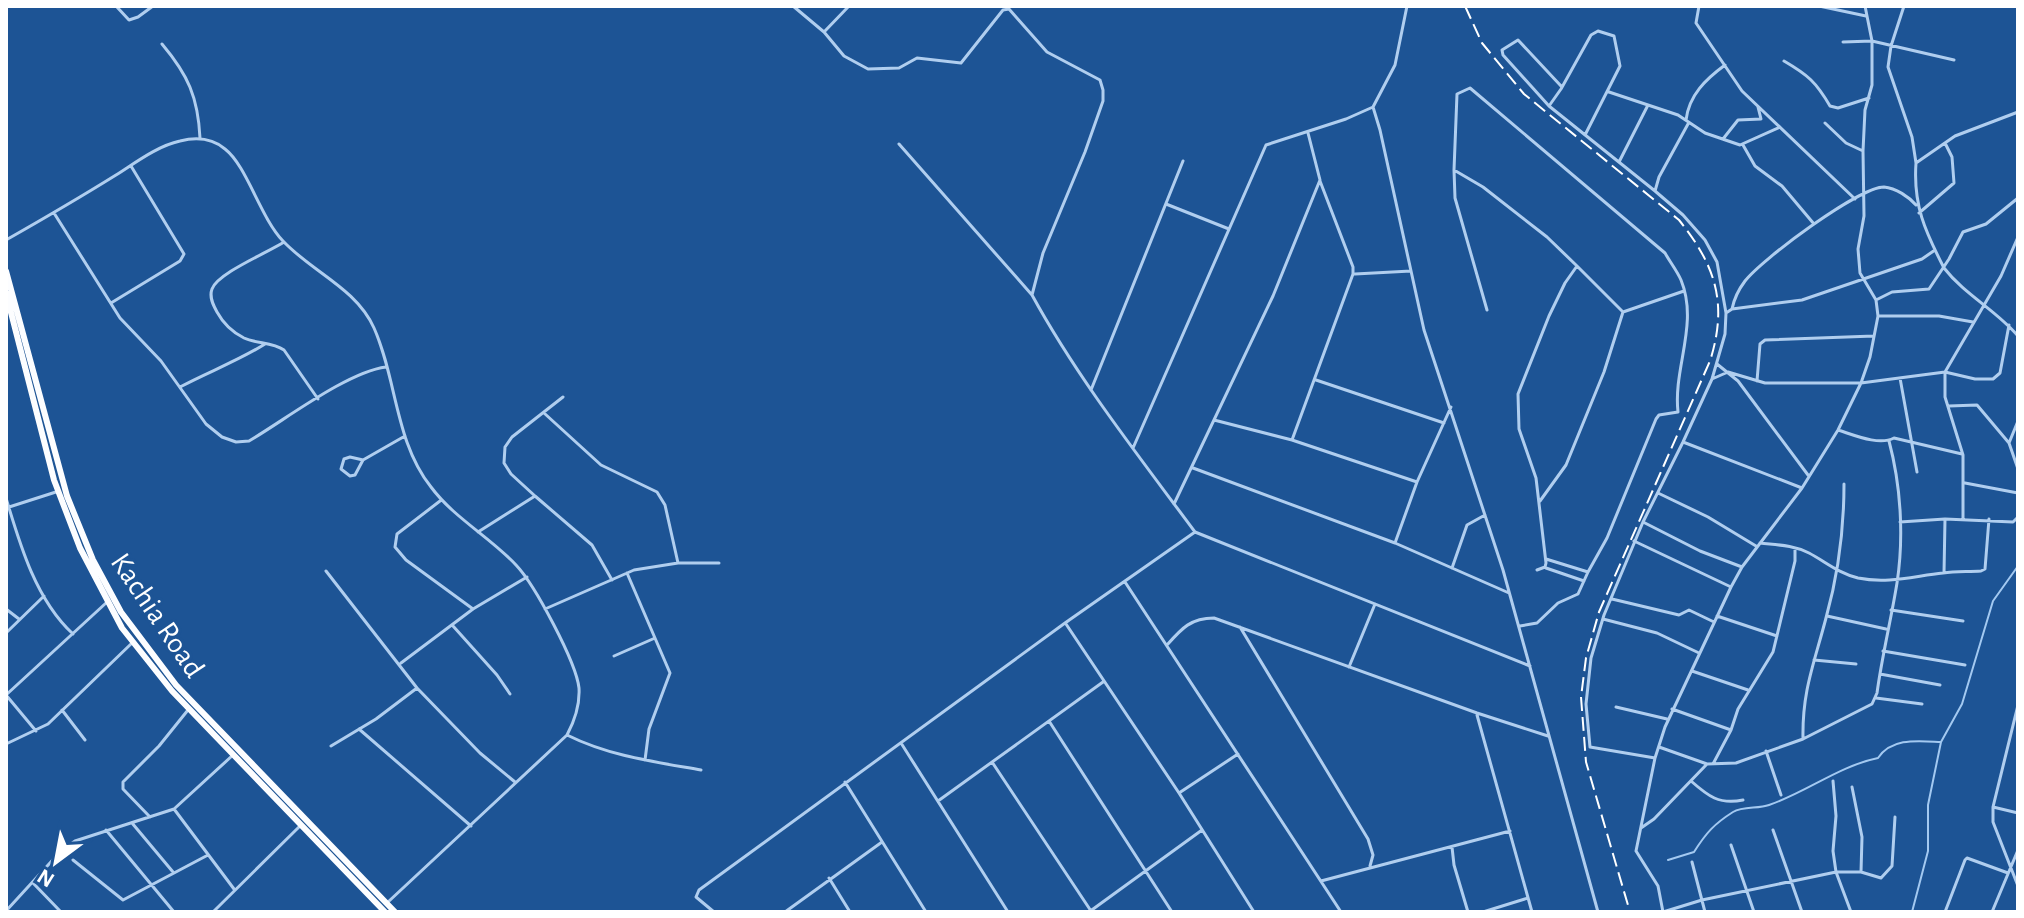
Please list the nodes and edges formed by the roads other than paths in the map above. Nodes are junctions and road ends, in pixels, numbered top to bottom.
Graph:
1 (116, 6) edge
2 (153, 6) edge
3 (793, 6) edge
4 (849, 6) edge
5 (1407, 6) edge
6 (1699, 6) edge
7 (1819, 6) edge
8 (1865, 6) edge
9 (1904, 6) edge
10 (1011, 9) edge
11 (1866, 16) junction
12 (824, 32) junction
13 (1872, 41) junction
14 (1843, 42) dead end
15 (162, 44) dead end
16 (1891, 46) junction
17 (1954, 60) dead end
18 (1784, 61) dead end
19 (1725, 65) junction
20 (1561, 86) junction
21 (1609, 92) junction
22 (1869, 98) junction
23 (1649, 105) junction
24 (1549, 106) junction
25 (1758, 106) junction
26 (1373, 107) junction
27 (2018, 112) edge
28 (1687, 122) junction
29 (1825, 123) dead end
30 (1780, 126) junction
31 (1308, 132) junction
32 (1585, 135) junction
33 (200, 138) junction
34 (1723, 139) junction
35 (1944, 142) junction
36 (899, 144) dead end
37 (1743, 145) junction
38 (1863, 151) junction
39 (1183, 161) dead end
40 (1619, 162) junction
41 (1916, 163) junction
42 (131, 166) junction
43 (1454, 170) junction
44 (1320, 180) junction
45 (1655, 191) junction
46 (1864, 194) junction
47 (2018, 198) edge
48 (1855, 199) junction
49 (1166, 204) junction
50 (1916, 205) junction
51 (54, 213) junction
52 (1919, 213) junction
53 (2018, 219) edge
54 (1814, 224) junction
55 (1229, 229) junction
56 (6, 240) edge
57 (284, 242) junction
58 (1935, 250) junction
59 (1577, 266) junction
60 (1944, 268) junction
61 (6, 271) edge
62 (1411, 271) junction
63 (1353, 274) junction
64 (1863, 279) junction
65 (1684, 291) junction
66 (6, 293) edge
67 (1032, 295) junction
68 (1876, 300) junction
69 (111, 303) junction
70 (1986, 305) junction
71 (1732, 309) junction
72 (1487, 310) dead end
73 (1623, 312) junction
74 (1726, 313) junction
75 (1878, 316) junction
76 (1975, 323) junction
77 (2009, 325) junction
78 (1875, 336) junction
79 (2018, 336) edge
80 (265, 344) junction
81 (1717, 364) junction
82 (386, 367) junction
83 (1728, 372) junction
84 (1945, 372) junction
85 (1900, 378) junction
86 (1712, 379) junction
87 (1316, 380) junction
88 (1757, 381) junction
89 (1861, 383) junction
90 (180, 387) junction
91 (1091, 390) junction
92 (563, 397) dead end
93 (318, 399) junction
94 (1949, 406) junction
95 (1451, 407) junction
96 (544, 413) junction
97 (1214, 420) junction
98 (2018, 421) edge
99 (1444, 423) junction
100 (1838, 430) junction
101 (405, 436) junction
102 (1292, 440) junction
103 (1889, 441) junction
104 (1683, 442) junction
105 (1913, 442) junction
106 (2009, 443) junction
107 (1133, 448) junction
108 (1963, 455) junction
109 (363, 460) junction
110 (1193, 468) junction
111 (2018, 469) edge
112 (1917, 472) dead end
113 (1809, 477) junction
114 (1417, 482) junction
115 (1965, 483) junction
116 (1844, 484) dead end
117 (1802, 488) junction
118 (59, 491) junction
119 (1658, 493) junction
120 (2018, 493) edge
121 (535, 496) junction
122 (6, 498) edge
123 (441, 500) junction
124 (1539, 502) junction
125 (1174, 504) junction
126 (7, 507) edge
127 (1485, 515) junction
128 (2018, 517) edge
129 (1945, 519) junction
130 (1963, 519) junction
131 (1989, 519) junction
132 (1643, 522) junction
133 (1900, 522) junction
134 (478, 532) junction
135 (1195, 532) junction
136 (1634, 541) junction
137 (1395, 543) junction
138 (1759, 545) junction
139 (1795, 548) junction
140 (1546, 559) junction
141 (678, 563) junction
142 (719, 563) dead end
143 (1545, 567) junction
144 (1742, 567) junction
145 (1452, 568) junction
146 (1537, 570) dead end
147 (326, 571) dead end
148 (1588, 572) junction
149 (1836, 572) junction
150 (627, 573) junction
151 (1944, 573) junction
152 (527, 577) junction
153 (612, 580) junction
154 (1897, 580) junction
155 (1584, 581) junction
156 (1125, 582) junction
157 (1731, 587) junction
158 (1509, 593) junction
159 (44, 596) junction
160 (1612, 599) junction
161 (107, 602) junction
162 (1375, 604) junction
163 (6, 609) edge
164 (473, 609) junction
165 (545, 609) junction
166 (1891, 610) junction
167 (1717, 616) junction
168 (1827, 616) junction
169 (1603, 619) junction
170 (20, 620) junction
171 (1963, 621) dead end
172 (1065, 623) junction
173 (1714, 623) junction
174 (453, 626) junction
175 (1239, 626) junction
176 (1519, 626) junction
177 (1887, 629) junction
178 (6, 633) edge
179 (73, 634) junction
180 (1777, 636) junction
181 (655, 638) junction
182 (132, 643) junction
183 (1167, 645) junction
184 (1883, 651) junction
185 (1699, 653) junction
186 (614, 656) dead end
187 (1814, 660) junction
188 (400, 664) junction
189 (1856, 664) dead end
190 (1965, 665) dead end
191 (1530, 666) junction
192 (1349, 667) junction
193 (1691, 671) junction
194 (1880, 674) junction
195 (1103, 682) junction
196 (1940, 685) dead end
197 (417, 688) junction
198 (1748, 690) junction
199 (510, 694) dead end
200 (6, 695) edge
201 (1876, 698) junction
202 (1922, 704) dead end
203 (2018, 705) edge
204 (1616, 707) dead end
205 (189, 709) junction
206 (1672, 709) junction
207 (62, 710) junction
208 (1477, 713) junction
209 (1668, 719) junction
210 (1049, 721) junction
211 (359, 729) junction
212 (1731, 730) junction
213 (36, 731) junction
214 (567, 735) junction
215 (1548, 736) junction
216 (1803, 739) junction
217 (85, 740) dead end
218 (900, 743) junction
219 (6, 744) edge
220 (331, 746) dead end
221 (1659, 747) junction
222 (1766, 751) junction
223 (1238, 754) junction
224 (233, 755) junction
225 (1655, 758) junction
226 (645, 760) junction
227 (992, 762) junction
228 (1707, 764) junction
229 (1713, 764) junction
230 (701, 770) dead end
231 (1691, 781) junction
232 (1833, 781) dead end
233 (845, 782) junction
234 (516, 783) junction
235 (1852, 787) dead end
236 (1179, 793) junction
237 (1781, 795) dead end
238 (1743, 800) dead end
239 (938, 801) junction
240 (1993, 807) junction
241 (174, 809) junction
242 (2018, 813) edge
243 (150, 817) junction
244 (1895, 817) dead end
245 (132, 823) junction
246 (301, 825) junction
247 (471, 826) junction
248 (1641, 828) junction
249 (106, 830) junction
250 (1202, 830) junction
251 (1773, 830) dead end
252 (1510, 831) junction
253 (882, 842) junction
254 (1731, 845) dead end
255 (1452, 847) junction
256 (2018, 850) edge
257 (208, 855) junction
258 (73, 860) dead end
259 (1692, 862) dead end
260 (1370, 866) junction
261 (2011, 867) junction
262 (1145, 871) junction
263 (173, 872) junction
264 (1836, 872) junction
265 (1861, 872) junction
266 (2008, 873) junction
267 (829, 878) junction
268 (1321, 881) junction
269 (1792, 882) junction
270 (32, 883) junction
271 (150, 885) junction
272 (2018, 886) edge
273 (235, 890) junction
274 (1747, 891) junction
275 (1528, 898) junction
276 (1702, 900) junction
277 (387, 904) junction
278 (6, 911) edge
279 (1093, 911) edge
280 (61, 912) edge
281 (174, 912) edge
282 (213, 912) edge
283 (385, 912) edge
284 (395, 912) edge
285 (714, 912) edge
286 (785, 912) edge
287 (850, 912) edge
288 (926, 912) edge
289 (1008, 912) edge
290 (1172, 912) edge
291 (1254, 912) edge
292 (1341, 912) edge
293 (1468, 912) edge
294 (1483, 912) edge
295 (1532, 912) edge
296 (1598, 912) edge
297 (1663, 912) edge
298 (1705, 912) edge
299 (1754, 912) edge
300 (1802, 912) edge
301 (1851, 912) edge
302 (1945, 912) edge
303 (1992, 912) edge

1 - 2 street
3 - 12 street
4 - 12 street
5 - 26 street
6 - 19 street
7 - 11 street
8 - 11 street
9 - 16 street
10 - 12 street
10 - 67 street
11 - 13 street
13 - 14 street
13 - 16 street
13 - 22 street
15 - 33 street
16 - 17 street
16 - 41 street
18 - 22 street
19 - 25 street
19 - 28 street
20 - 21 street
20 - 24 street
20 - 24 street
21 - 23 street
21 - 32 street
22 - 38 street
23 - 28 street
23 - 40 street
24 - 32 street
25 - 30 street
25 - 34 street
26 - 31 street
26 - 62 street
27 - 35 street
28 - 34 street
28 - 45 street
29 - 38 street
30 - 37 street
30 - 48 street
31 - 44 street
31 - 55 street
32 - 40 street
33 - 42 street
33 - 57 street
34 - 37 street
35 - 41 street
35 - 52 street
36 - 67 street
37 - 54 street
38 - 46 street
39 - 49 street
40 - 45 street
41 - 50 street
42 - 51 street
42 - 69 street
43 - 59 street
43 - 65 street
43 - 72 street
44 - 63 street
44 - 97 street
45 - 74 street
46 - 48 street
46 - 50 street
46 - 64 street
47 - 60 street
48 - 54 street
49 - 55 street
49 - 91 street
50 - 52 street
51 - 56 street
51 - 69 street
52 - 58 street
53 - 70 street
54 - 71 street
55 - 107 street
57 - 80 street
57 - 82 street
58 - 60 street
58 - 64 street
59 - 73 street
59 - 124 street
60 - 68 street
60 - 70 street
61 - 277 highway, Kachia Road
62 - 63 street
62 - 95 street
63 - 87 street
64 - 68 street
64 - 71 street
65 - 73 street
65 - 148 street
66 - 118 highway, Kachia Road
67 - 91 street
68 - 75 street
69 - 90 street
70 - 76 street
70 - 77 street
71 - 74 street
73 - 124 street
74 - 81 street
75 - 76 street
75 - 78 street
76 - 84 street
77 - 79 street
77 - 84 street
78 - 88 street
78 - 89 street
80 - 90 street
80 - 93 street
81 - 83 street
81 - 86 street
82 - 93 street
82 - 101 street
83 - 86 street
83 - 88 street
83 - 113 street
84 - 85 street
84 - 94 street
85 - 89 street
85 - 105 street
86 - 104 street
87 - 99 street
87 - 102 street
88 - 89 street
89 - 100 street
90 - 93 street
91 - 107 street
92 - 96 street
94 - 106 street
94 - 108 street
95 - 99 street
95 - 127 street
96 - 121 street
96 - 141 street
97 - 102 street
97 - 110 street
98 - 106 street
99 - 114 street
100 - 103 street
100 - 113 street
101 - 109 street
101 - 123 street
102 - 114 street
103 - 105 street
103 - 133 street
104 - 117 street
104 - 119 street
105 - 108 street
105 - 112 street
106 - 111 street
107 - 125 street
108 - 115 street
109 - 109 street
110 - 125 street
110 - 137 street
113 - 117 street
114 - 137 street
115 - 120 street
115 - 130 street
116 - 149 street
117 - 138 street
118 - 126 street
118 - 161 highway, Kachia Road
119 - 132 street
119 - 138 street
121 - 134 street
121 - 153 street
122 - 126 street
123 - 134 street
123 - 164 street
124 - 140 street
125 - 135 street
126 - 159 street
127 - 145 street
127 - 158 street
128 - 131 street
129 - 130 street
129 - 133 street
129 - 151 street
130 - 131 street
131 - 151 street
132 - 136 street
132 - 144 street
133 - 154 street
134 - 152 street
135 - 156 street
135 - 162 street
136 - 157 street
136 - 160 street
137 - 145 street
138 - 139 street
138 - 144 street
139 - 149 street
139 - 180 street
140 - 143 street
140 - 148 street
141 - 142 street
141 - 150 street
143 - 146 street
143 - 155 street
144 - 157 street
145 - 158 street
147 - 188 street
148 - 155 street
149 - 154 street
149 - 168 street
150 - 153 street
150 - 181 street
151 - 154 street
152 - 164 street
152 - 165 street
153 - 165 street
154 - 166 street
155 - 176 street
156 - 172 street
156 - 183 street
157 - 167 street
158 - 176 street
159 - 170 street
159 - 179 street
160 - 169 street
160 - 173 street
161 - 179 street
161 - 182 highway, Kachia Road
162 - 191 street
162 - 192 street
163 - 170 street
164 - 174 street
165 - 214 street
166 - 171 street
166 - 177 street
167 - 173 street
167 - 180 street
168 - 177 street
168 - 187 street
169 - 185 street
169 - 225 street
170 - 178 street
172 - 195 street
172 - 218 street
173 - 185 street
174 - 188 street
174 - 199 street
175 - 183 street
175 - 192 street
175 - 260 street
176 - 191 street
177 - 184 street
179 - 200 street
180 - 198 street
181 - 186 street
181 - 226 street
182 - 205 highway, Kachia Road
182 - 207 street
183 - 223 street
184 - 190 street
184 - 194 street
185 - 193 street
187 - 189 street
187 - 216 street
188 - 197 street
191 - 215 street
192 - 208 street
193 - 198 street
193 - 206 street
194 - 196 street
194 - 201 street
195 - 210 street
195 - 236 street
197 - 211 street
197 - 234 street
198 - 212 street
200 - 213 street
201 - 202 street
201 - 216 street
203 - 240 street
204 - 209 street
205 - 224 highway, Kachia Road
205 - 243 street
206 - 209 street
206 - 212 street
207 - 213 street
207 - 217 street
208 - 215 street
208 - 252 street
209 - 221 street
210 - 227 street
210 - 262 street
211 - 220 street
211 - 247 street
212 - 229 street
213 - 219 street
214 - 226 street
214 - 234 street
215 - 296 street
216 - 222 street
218 - 233 street
218 - 239 street
221 - 225 street
221 - 228 street
222 - 229 street
222 - 237 street
223 - 236 street
223 - 268 street
224 - 241 street
224 - 246 highway, Kachia Road
225 - 248 street
226 - 230 street
227 - 239 street
227 - 279 street
228 - 229 street
228 - 231 street
231 - 238 street
231 - 248 street
232 - 264 street
233 - 253 street
233 - 285 street
234 - 247 street
235 - 265 street
236 - 250 street
239 - 289 street
240 - 242 street
240 - 261 street
241 - 243 street
241 - 257 street
243 - 245 street
244 - 265 street
245 - 249 street
245 - 263 street
246 - 273 street
246 - 283 highway, Kachia Road
247 - 277 street
248 - 297 street
249 - 270 street
249 - 271 street
250 - 262 street
250 - 291 street
251 - 269 street
252 - 255 street
252 - 275 street
253 - 267 street
253 - 288 street
254 - 274 street
255 - 260 street
255 - 293 street
256 - 261 street
257 - 263 street
257 - 273 street
258 - 271 street
259 - 276 street
260 - 268 street
261 - 266 street
261 - 272 street
262 - 279 street
262 - 290 street
263 - 271 street
264 - 265 street
264 - 269 street
264 - 301 street
266 - 302 street
266 - 303 street
267 - 286 street
267 - 287 street
268 - 292 street
269 - 274 street
269 - 300 street
270 - 278 street
270 - 280 street
271 - 281 street
273 - 282 street
274 - 276 street
274 - 299 street
275 - 294 street
275 - 295 street
276 - 297 street
276 - 298 street
277 - 284 highway, Kachia Road

